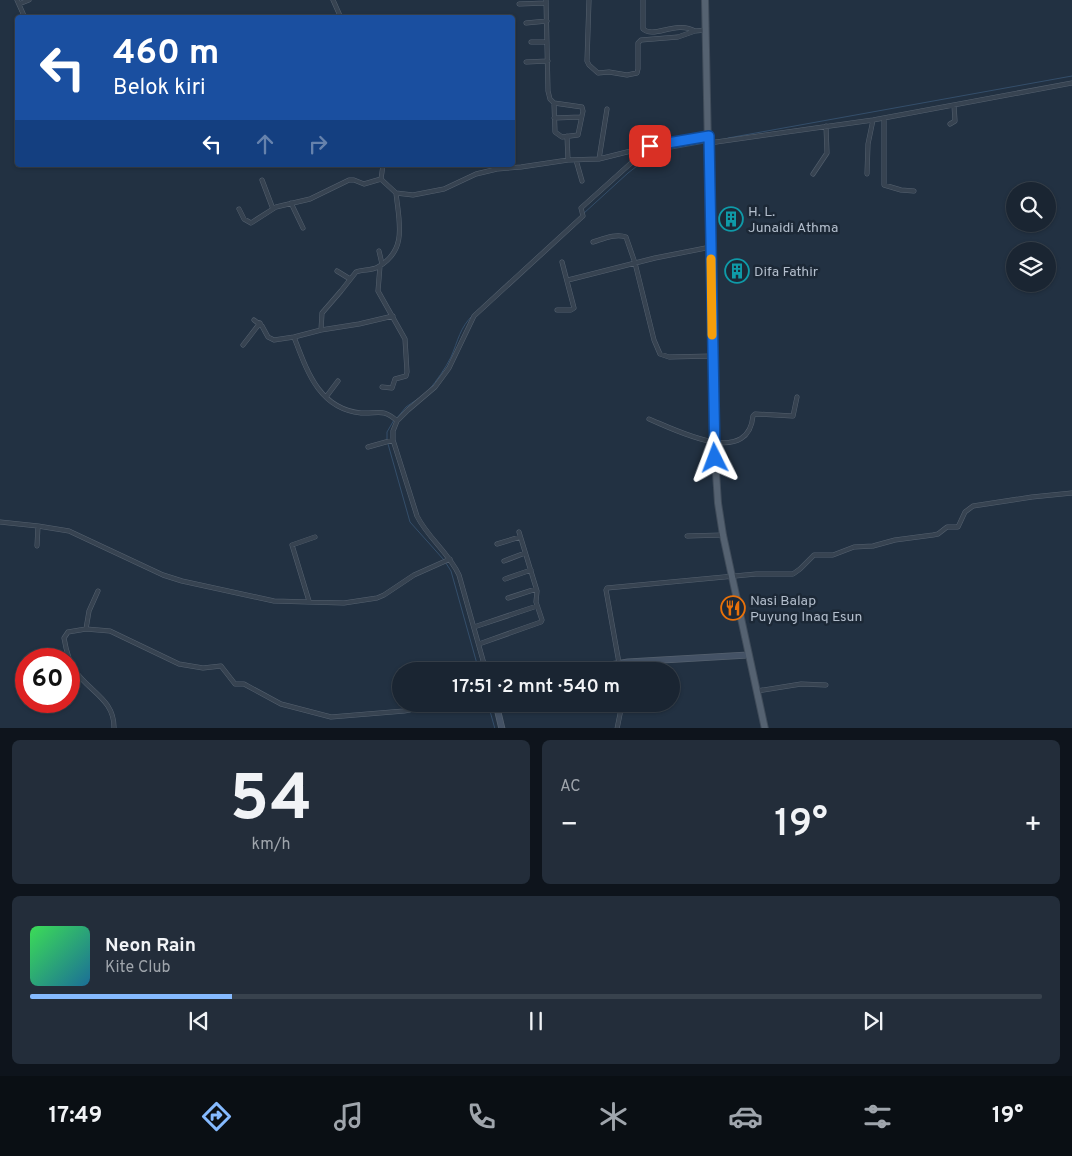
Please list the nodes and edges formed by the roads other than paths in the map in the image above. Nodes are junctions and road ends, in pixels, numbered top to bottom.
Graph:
1 (29, 0) edge
2 (333, 0) edge
3 (589, 0) edge
4 (643, 0) edge
5 (705, 0) edge
6 (18, 2) edge
7 (546, 2) edge
8 (519, 4) dead end
9 (24, 15) edge
10 (340, 15) edge
11 (547, 21) junction
12 (526, 23) dead end
13 (706, 30) junction
14 (695, 32) junction
15 (532, 42) dead end
16 (547, 42) junction
17 (548, 61) junction
18 (526, 62) dead end
19 (1072, 83) edge
20 (554, 103) junction
21 (954, 105) junction
22 (607, 109) dead end
23 (582, 117) junction
24 (554, 118) junction
25 (884, 118) junction
26 (873, 120) junction
27 (950, 124) dead end
28 (826, 126) junction
29 (567, 136) junction
30 (709, 140) junction
31 (650, 146) junction
32 (599, 159) junction
33 (568, 160) junction
34 (576, 160) junction
35 (383, 167) edge
36 (813, 174) dead end
37 (867, 174) dead end
38 (381, 179) junction
39 (262, 180) dead end
40 (582, 181) dead end
41 (914, 191) dead end
42 (396, 193) junction
43 (291, 203) junction
44 (239, 209) dead end
45 (273, 209) junction
46 (303, 228) dead end
47 (593, 242) dead end
48 (711, 247) junction
49 (379, 251) dead end
50 (562, 262) dead end
51 (635, 263) junction
52 (381, 265) junction
53 (337, 271) dead end
54 (350, 279) junction
55 (568, 280) junction
56 (557, 310) dead end
57 (393, 316) junction
58 (254, 320) dead end
59 (260, 323) junction
60 (321, 330) junction
61 (294, 337) junction
62 (244, 345) dead end
63 (713, 356) junction
64 (338, 381) dead end
65 (382, 387) dead end
66 (326, 397) junction
67 (797, 397) dead end
68 (649, 419) dead end
69 (396, 420) junction
70 (389, 441) junction
71 (714, 442) junction
72 (368, 447) dead end
73 (1072, 493) edge
74 (0, 522) edge
75 (38, 526) junction
76 (722, 535) junction
77 (687, 536) dead end
78 (315, 537) dead end
79 (497, 544) dead end
80 (37, 546) dead end
81 (525, 553) junction
82 (446, 560) junction
83 (504, 560) dead end
84 (530, 570) junction
85 (731, 576) junction
86 (505, 579) dead end
87 (536, 589) junction
88 (98, 591) dead end
89 (508, 598) dead end
90 (309, 601) junction
91 (537, 606) junction
92 (474, 627) junction
93 (86, 629) junction
94 (479, 644) junction
95 (748, 655) junction
96 (484, 662) edge
97 (619, 662) edge
98 (628, 662) edge
99 (826, 685) dead end
100 (757, 691) junction
101 (392, 712) edge
102 (498, 712) edge
103 (620, 712) edge
104 (114, 728) edge
105 (502, 728) edge
106 (617, 728) edge
107 (765, 728) edge

1 - 6 street
2 - 10 street
3 - 14 street
4 - 14 street
5 - 13 main road
6 - 9 street
7 - 8 street
7 - 11 street
11 - 12 street
11 - 16 street
13 - 14 street
13 - 30 main road
15 - 16 street
16 - 17 street
17 - 18 street
17 - 20 street
19 - 21 street
20 - 23 street
20 - 24 street
21 - 25 street
21 - 27 street
22 - 32 street
23 - 24 street
23 - 29 street
24 - 29 street
25 - 26 street
25 - 41 street
26 - 28 street
26 - 37 street
28 - 30 street
28 - 36 street
29 - 33 street
30 - 31 street
30 - 48 main road
31 - 32 street
31 - 69 street
32 - 34 street
33 - 34 street
33 - 42 street
34 - 40 street
35 - 38 street
38 - 42 street
38 - 43 street
39 - 45 street
42 - 52 street
43 - 45 street
43 - 46 street
44 - 45 street
47 - 51 street
48 - 51 street
48 - 63 main road
49 - 52 street
50 - 55 street
51 - 55 street
51 - 63 street
52 - 54 street
52 - 57 street
53 - 54 street
54 - 60 street
55 - 56 street
57 - 60 street
57 - 65 street
58 - 59 street
59 - 61 street
59 - 62 street
60 - 61 street
61 - 66 street
63 - 71 main road
64 - 66 street
66 - 69 street
67 - 71 street
68 - 71 street
69 - 70 street
70 - 72 street
70 - 82 street
71 - 76 main road
73 - 85 street
74 - 75 street
75 - 80 street
75 - 90 street
76 - 77 street
76 - 85 main road
78 - 90 street
79 - 81 street
81 - 83 street
81 - 84 street
82 - 90 street
82 - 92 street
84 - 86 street
84 - 87 street
85 - 95 main road
85 - 97 street
87 - 89 street
87 - 91 street
88 - 93 street
91 - 92 street
91 - 94 street
92 - 94 street
93 - 101 street
93 - 104 street
94 - 96 street
95 - 98 street
95 - 100 main road
99 - 100 street
100 - 107 main road
102 - 105 street
103 - 106 street

